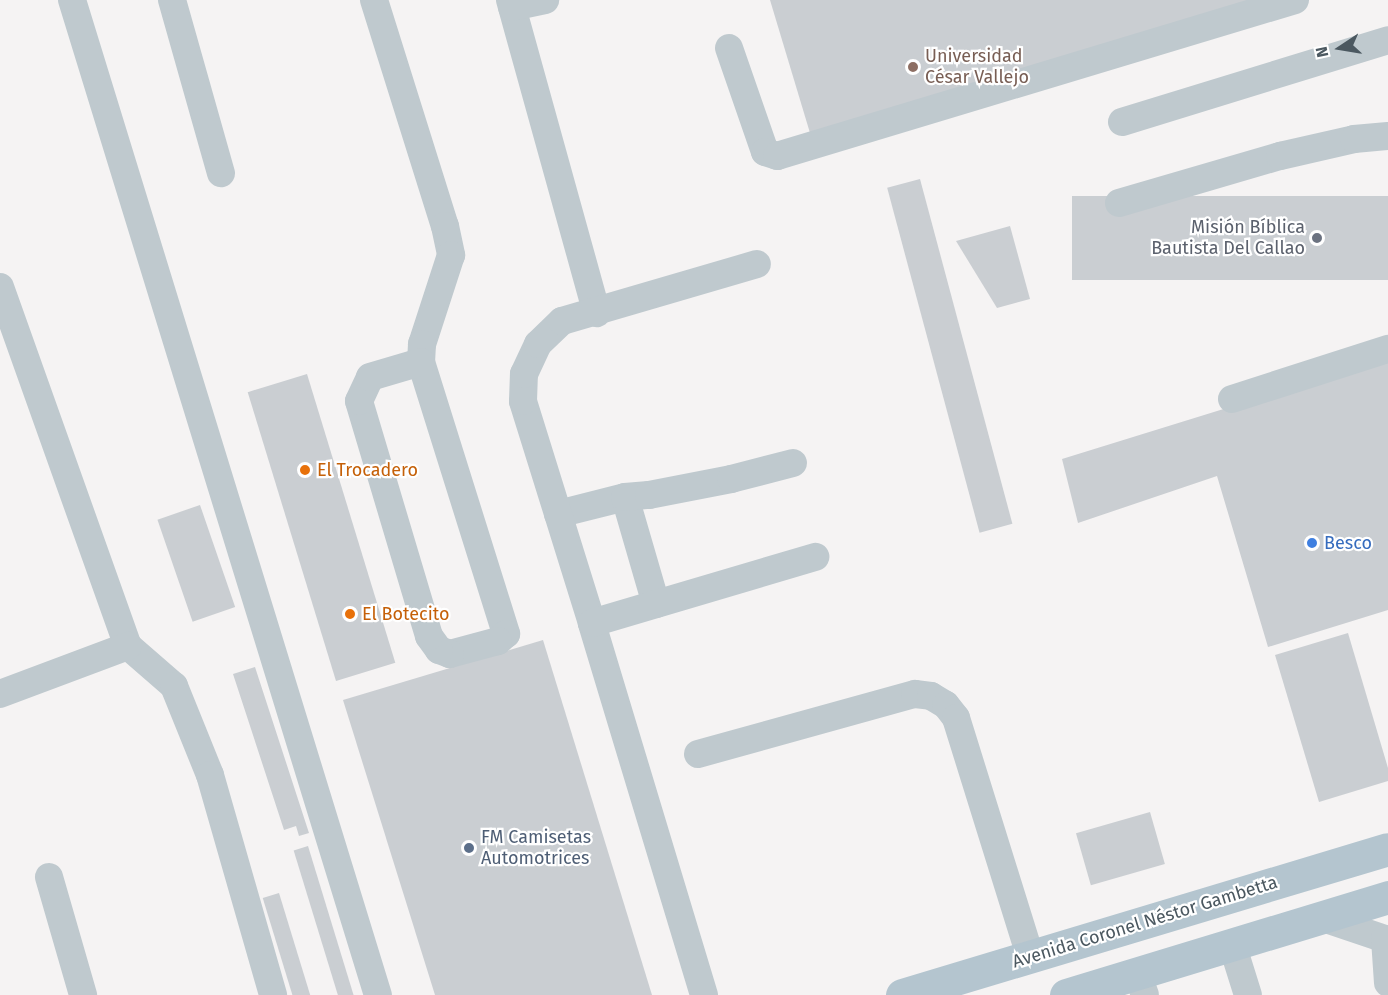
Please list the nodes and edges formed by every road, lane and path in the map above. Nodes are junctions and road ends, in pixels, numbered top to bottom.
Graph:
1 (72, 0) edge
2 (172, 0) edge
3 (374, 0) edge
4 (545, 0) edge
5 (1295, 0) edge
6 (511, 4) edge
7 (1388, 40) edge
8 (729, 48) dead end
9 (1122, 122) dead end
10 (1388, 136) edge
11 (221, 173) dead end
12 (1119, 203) dead end
13 (757, 264) dead end
14 (0, 287) edge
15 (597, 313) junction
16 (1388, 349) edge
17 (421, 362) junction
18 (1232, 399) dead end
19 (793, 463) dead end
20 (625, 497) junction
21 (558, 514) junction
22 (815, 557) dead end
23 (656, 604) junction
24 (592, 623) junction
25 (128, 646) junction
26 (0, 694) edge
27 (698, 754) dead end
28 (1388, 849) edge
29 (49, 877) dead end
30 (1388, 897) edge
31 (1320, 917) junction
32 (1387, 940) edge
33 (1233, 944) junction
34 (1030, 956) junction
35 (1388, 983) edge
36 (1141, 984) edge
37 (83, 995) edge
38 (273, 995) edge
39 (378, 995) edge
40 (704, 995) edge
41 (902, 995) edge
42 (1066, 995) edge
43 (1248, 995) edge

1 - 39 lane
2 - 11 lane
3 - 17 lane
4 - 6 lane
5 - 8 lane
6 - 15 lane
7 - 9 lane
10 - 12 lane
13 - 15 lane
14 - 25 lane
15 - 21 lane
16 - 18 lane
17 - 17 lane
19 - 20 lane
20 - 21 lane
20 - 23 lane
21 - 24 lane
22 - 23 lane
23 - 24 lane
24 - 40 lane
25 - 26 lane
25 - 38 lane
27 - 34 lane
28 - 34 main road, Avenida Coronel Néstor Gambetta
29 - 37 lane
30 - 31 main road
31 - 32 lane
31 - 33 main road
32 - 35 lane
33 - 36 main road
33 - 43 lane
34 - 41 main road, Avenida Coronel Néstor Gambetta
36 - 42 main road

